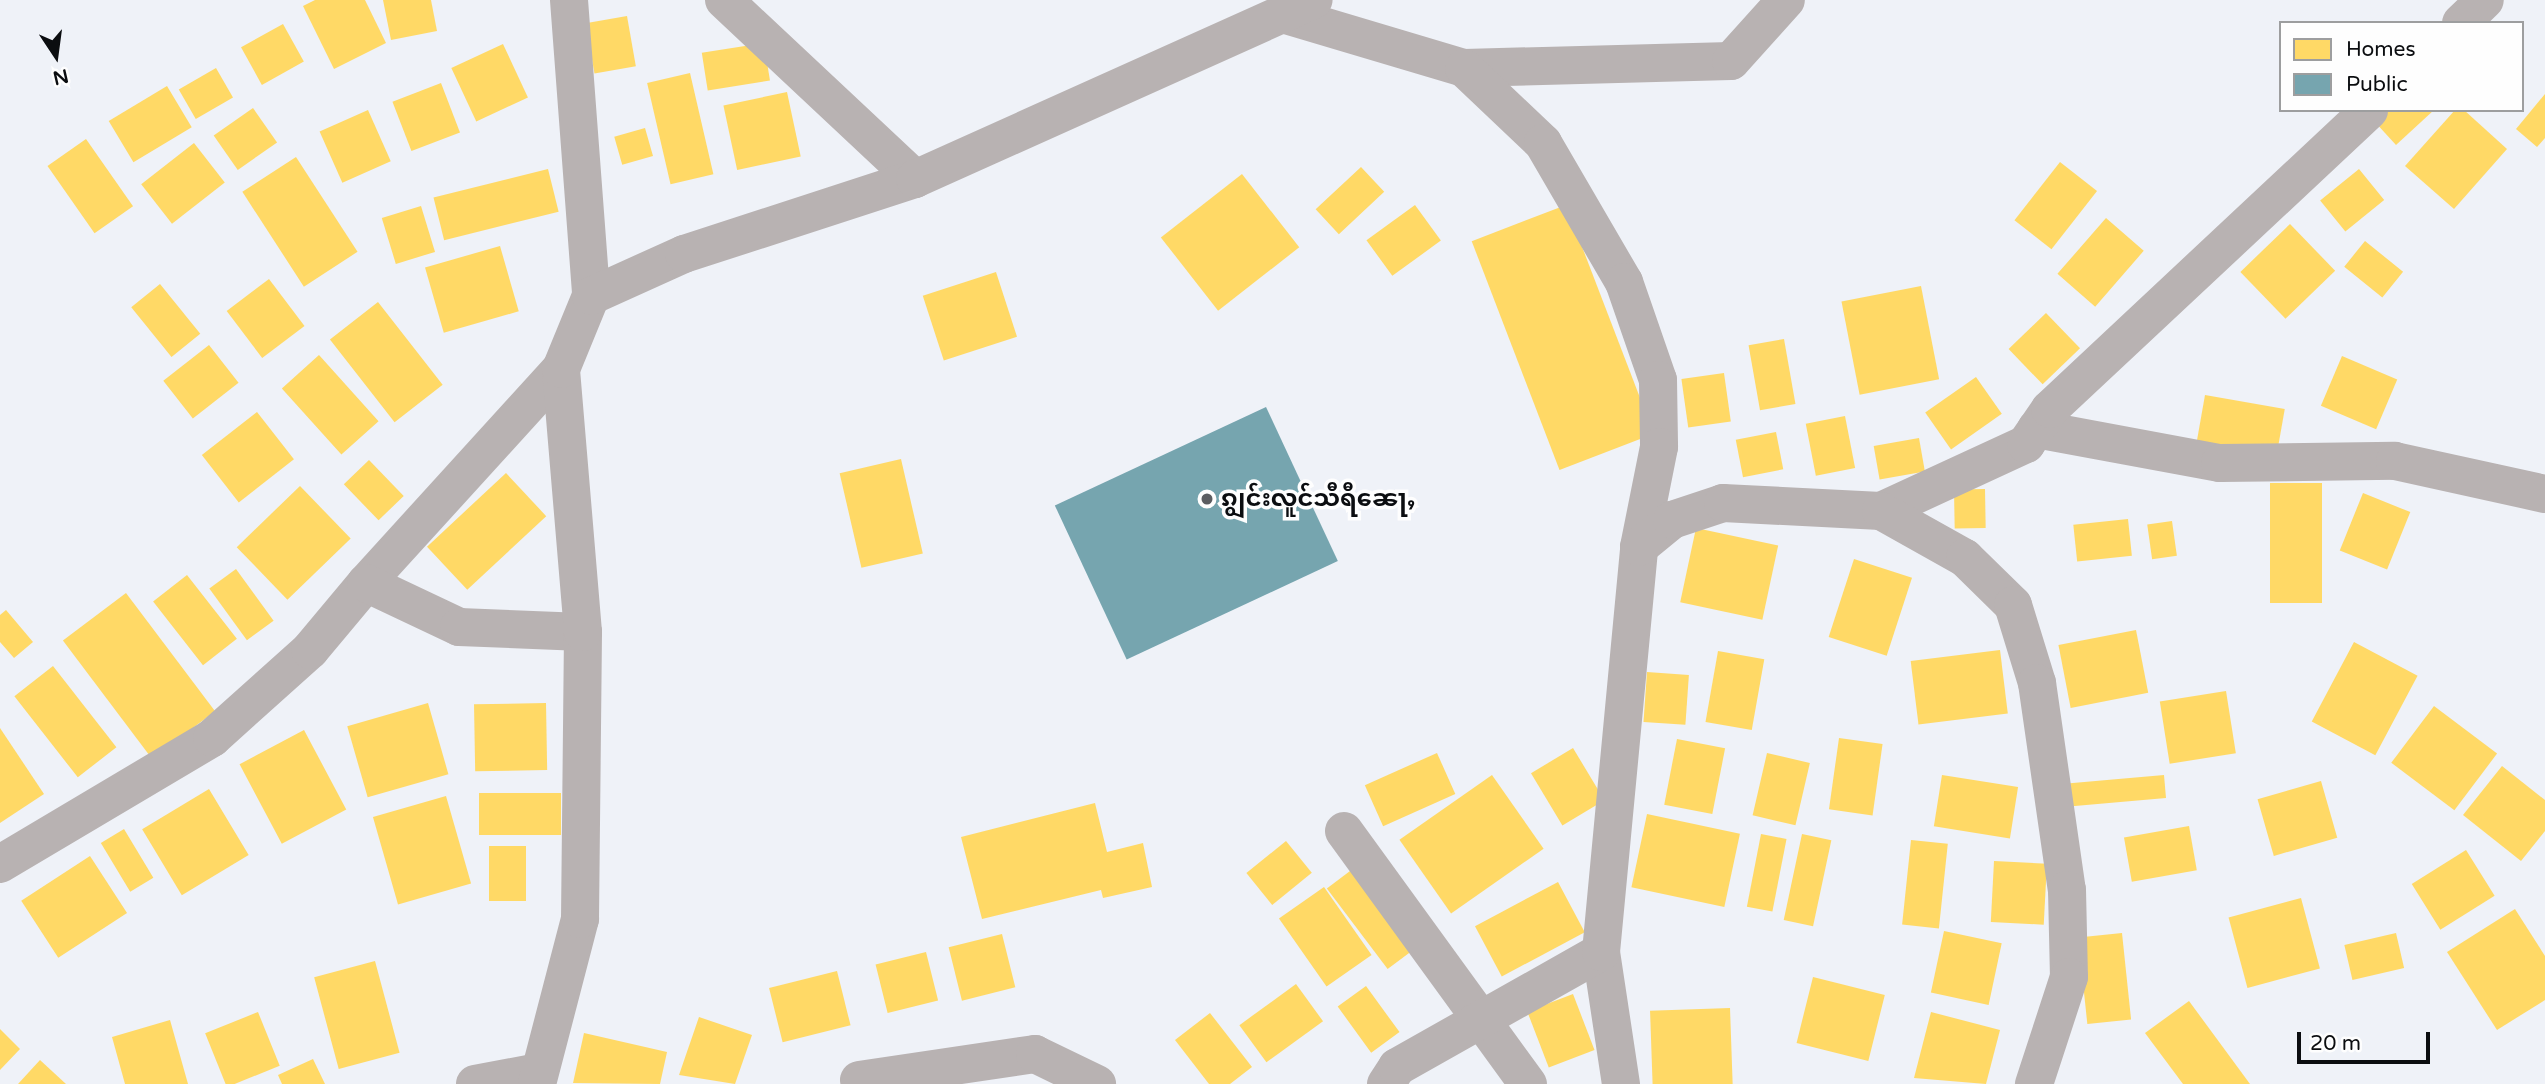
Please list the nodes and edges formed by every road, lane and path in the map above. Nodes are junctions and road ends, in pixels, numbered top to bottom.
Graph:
1 (569, 0) edge
2 (724, 0) edge
3 (1786, 0) edge
4 (2485, 0) edge
5 (1300, 8) edge
6 (2463, 21) edge
7 (1464, 68) junction
8 (2367, 112) edge
9 (915, 179) junction
10 (591, 296) junction
11 (561, 369) junction
12 (2036, 429) junction
13 (2545, 494) edge
14 (1881, 511) junction
15 (1639, 547) junction
16 (366, 583) junction
17 (583, 632) junction
18 (1344, 831) dead end
19 (0, 864) edge
20 (1601, 952) junction
21 (1481, 1020) junction
22 (538, 1078) edge
23 (859, 1080) dead end
24 (475, 1084) edge
25 (1097, 1084) edge
26 (1386, 1084) edge
27 (1528, 1084) edge
28 (1621, 1084) edge
29 (2034, 1084) edge

1 - 10 street
2 - 9 street
3 - 7 street
4 - 6 street
5 - 7 street
5 - 9 street
7 - 15 street
8 - 12 street
9 - 10 street
10 - 11 street
11 - 16 street
11 - 17 street
12 - 13 street
12 - 14 street
14 - 15 street
14 - 29 street
15 - 20 street
16 - 17 street
16 - 19 street
17 - 22 street
18 - 21 street
20 - 21 street
20 - 28 street
21 - 26 street
21 - 27 street
22 - 24 street
23 - 25 street

